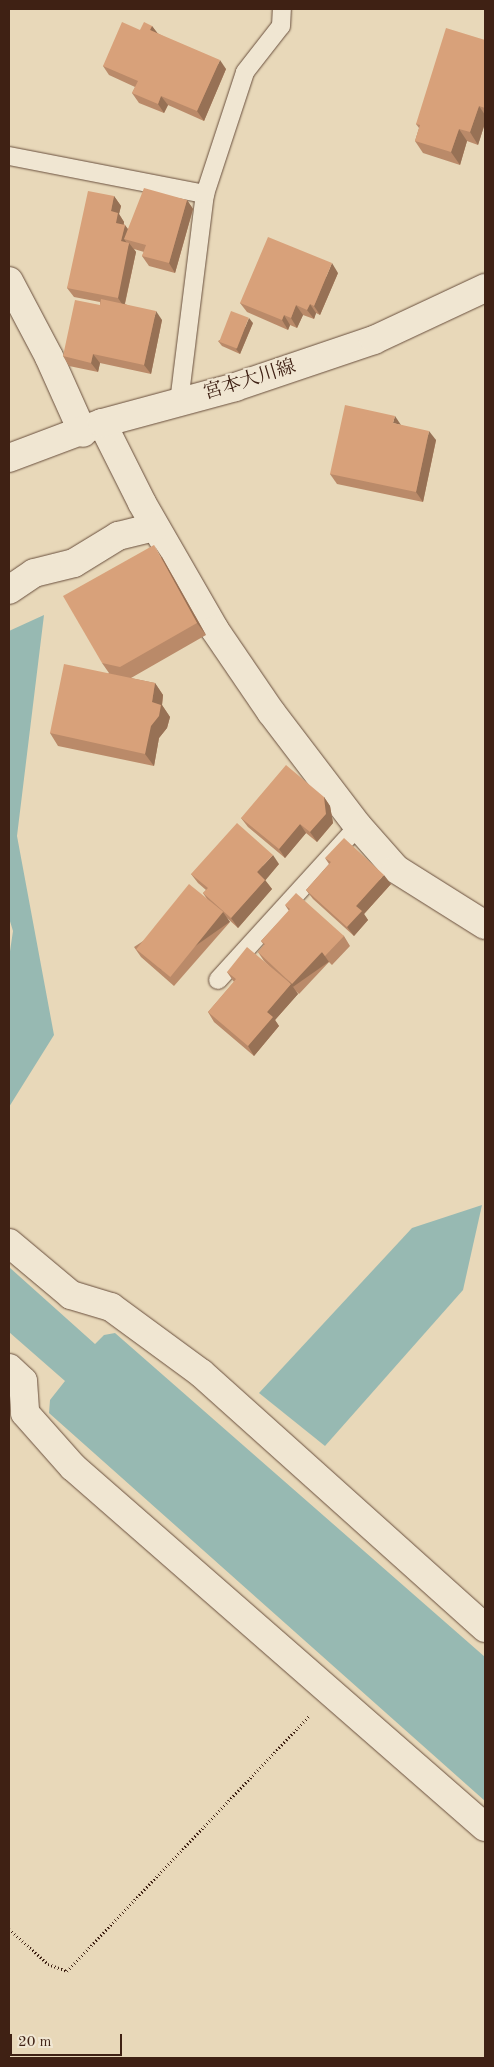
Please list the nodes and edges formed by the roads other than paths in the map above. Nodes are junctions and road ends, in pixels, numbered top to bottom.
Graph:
1 (282, 9) edge
2 (9, 156) edge
3 (205, 194) junction
4 (9, 281) edge
5 (485, 288) edge
6 (179, 402) junction
7 (93, 428) junction
8 (9, 458) edge
9 (155, 527) junction
10 (9, 590) edge
11 (358, 826) junction
12 (485, 925) edge
13 (218, 980) dead end
14 (9, 1243) edge
15 (9, 1368) edge
16 (485, 1628) edge
17 (485, 1827) edge

1 - 3 lane
2 - 3 lane
3 - 6 lane
4 - 7 street
5 - 6 street, 宮本大川線
6 - 7 street, 宮本大川線
7 - 8 street, 宮本大川線
7 - 9 street
9 - 10 street
9 - 11 street
11 - 12 street
11 - 13 lane
14 - 16 street
15 - 17 street

